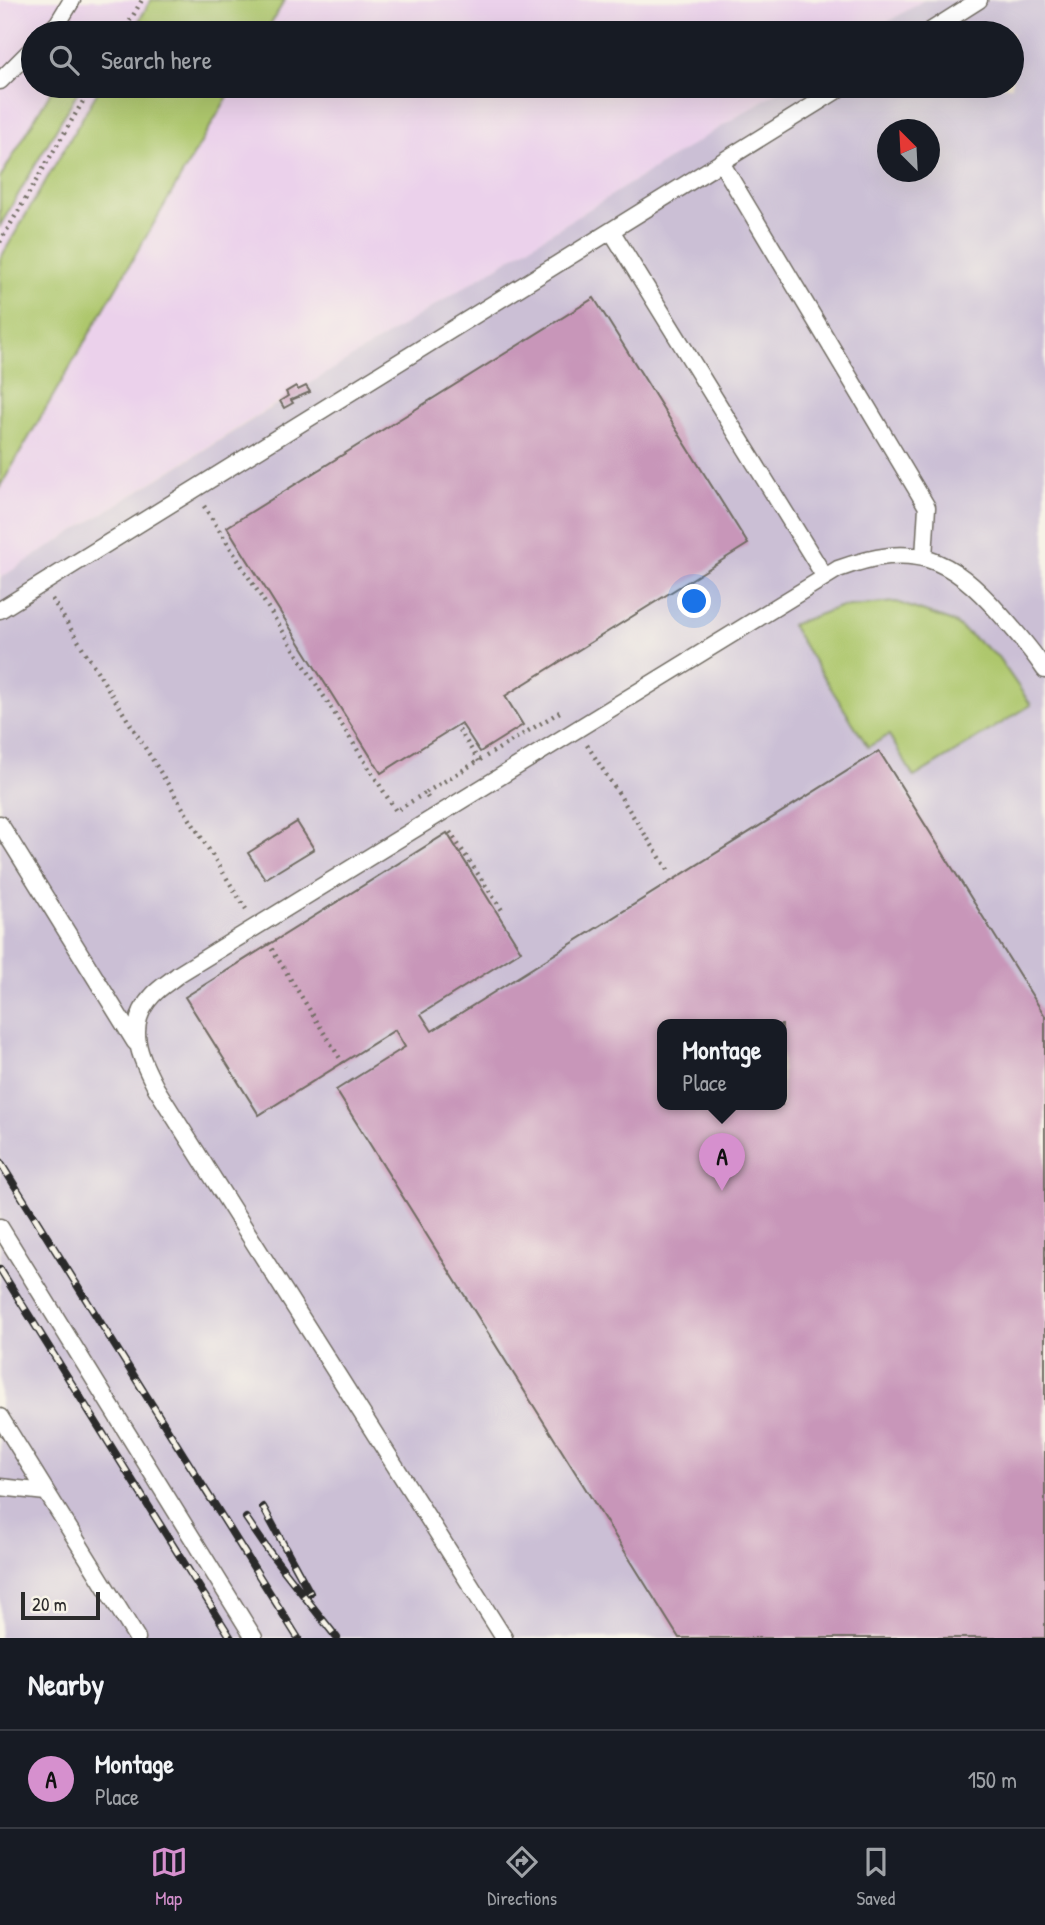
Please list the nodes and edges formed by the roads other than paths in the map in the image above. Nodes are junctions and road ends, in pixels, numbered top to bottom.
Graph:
1 (72, 0) edge
2 (979, 0) edge
3 (59, 21) edge
4 (946, 21) edge
5 (21, 60) edge
6 (0, 80) edge
7 (825, 98) edge
8 (722, 164) junction
9 (612, 232) junction
10 (924, 557) junction
11 (825, 577) junction
12 (0, 610) edge
13 (1045, 670) edge
14 (0, 824) edge
15 (137, 1044) junction
16 (0, 1227) edge
17 (0, 1418) edge
18 (0, 1487) edge
19 (46, 1492) junction
20 (137, 1638) edge
21 (254, 1638) edge
22 (504, 1638) edge

1 - 3 lane
2 - 4 lane
5 - 6 lane
7 - 8 lane
8 - 9 lane
8 - 10 lane
9 - 11 lane
9 - 12 lane
10 - 11 lane
10 - 13 lane
11 - 15 lane
14 - 15 lane
15 - 22 lane
16 - 21 lane
17 - 19 lane
18 - 19 lane
19 - 20 lane

